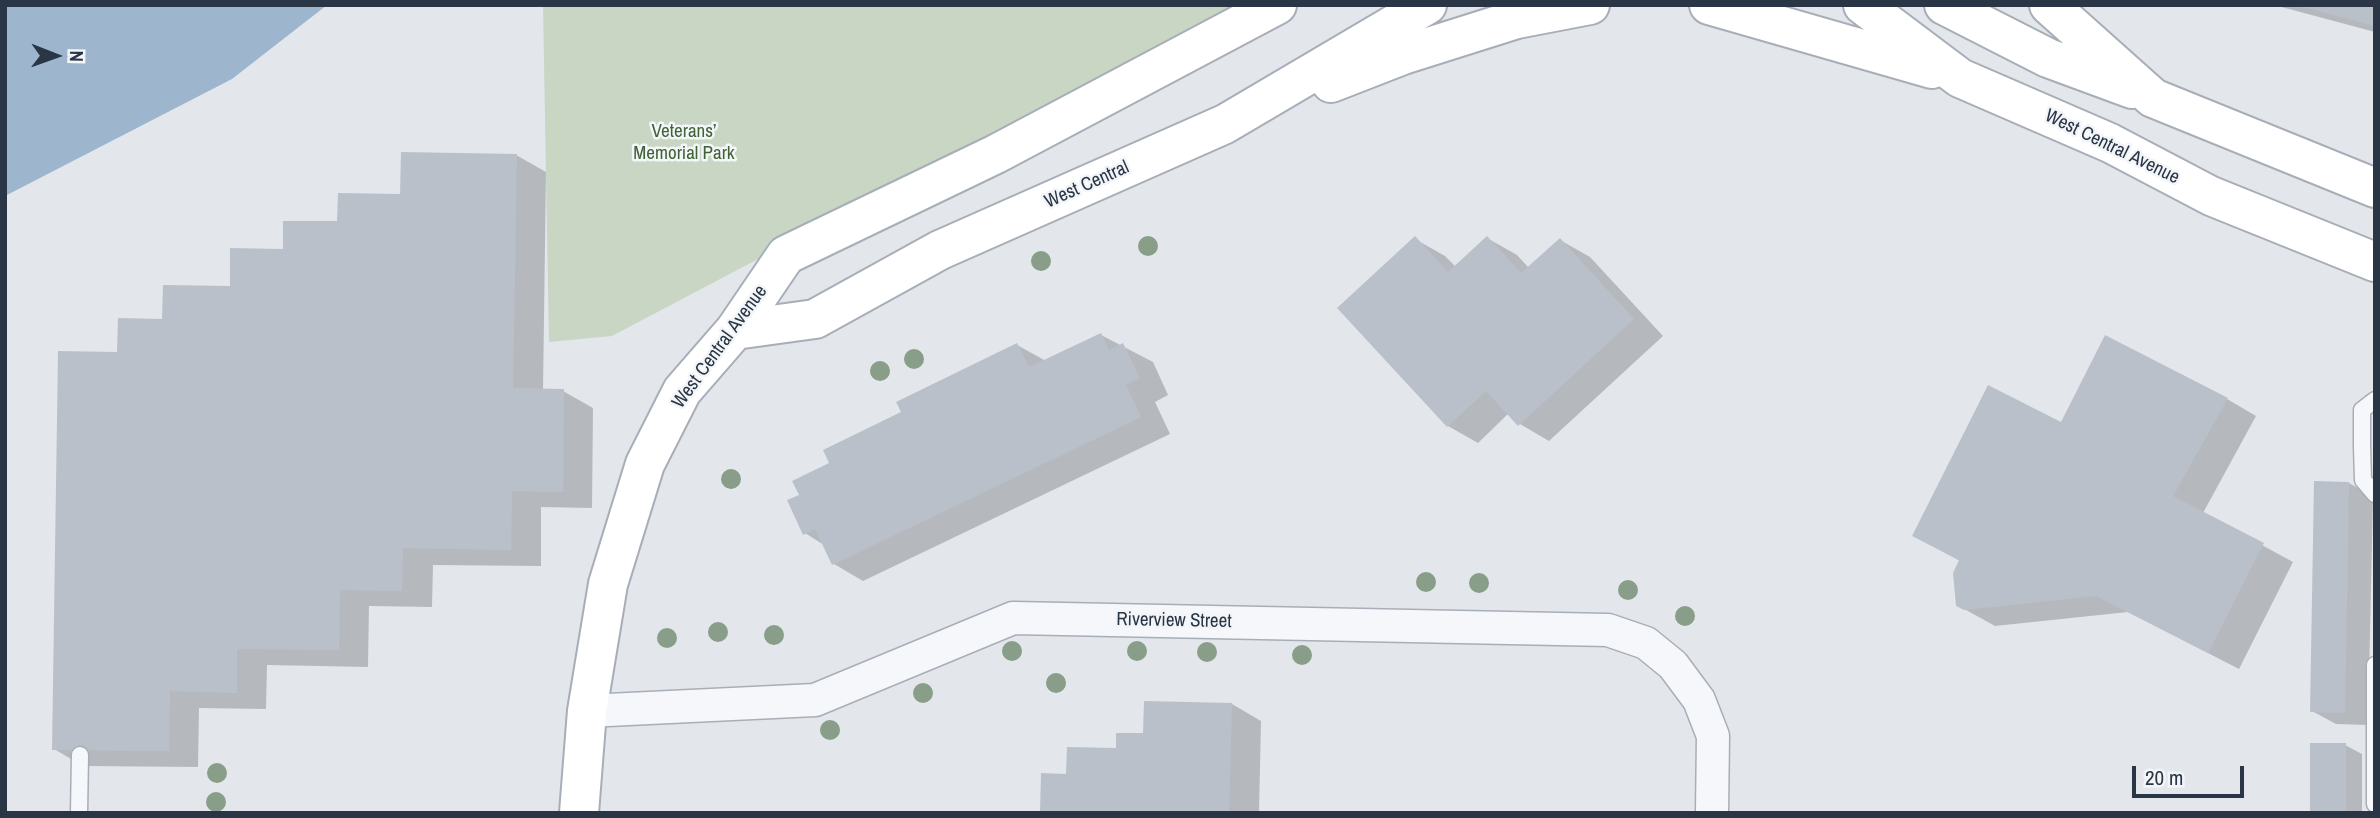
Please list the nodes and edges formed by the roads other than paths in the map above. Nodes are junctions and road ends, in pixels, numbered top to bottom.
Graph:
1 (1277, 5) edge
2 (1427, 5) edge
3 (1590, 5) edge
4 (1709, 5) edge
5 (1863, 5) edge
6 (1944, 5) edge
7 (2049, 5) edge
8 (1960, 78) junction
9 (2153, 98) junction
10 (1225, 124) junction
11 (2375, 188) edge
12 (2375, 262) edge
13 (735, 330) junction
14 (2375, 400) edge
15 (2375, 494) edge
16 (2375, 665) edge
17 (587, 711) junction
18 (80, 755) dead end
19 (2375, 804) edge
20 (79, 813) edge
21 (579, 813) edge
22 (1712, 813) edge

1 - 13 street, West Central Avenue
2 - 10 street, West Central
3 - 10 street
4 - 8 street
5 - 8 street, West Central Avenue
6 - 9 street
7 - 9 street
8 - 12 street, West Central Avenue
9 - 11 street
10 - 13 street, West Central
13 - 17 street, West Central Avenue
14 - 15 lane
16 - 19 lane
17 - 21 street, West Central Avenue
17 - 22 street, Riverview Street
18 - 20 lane

